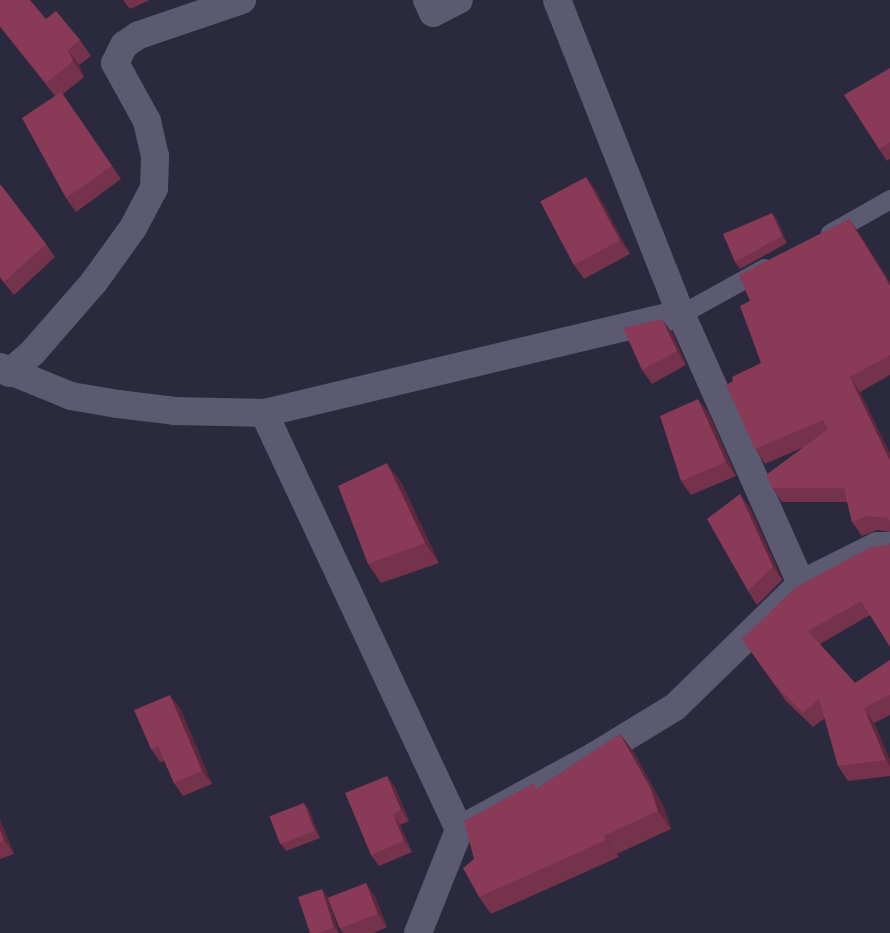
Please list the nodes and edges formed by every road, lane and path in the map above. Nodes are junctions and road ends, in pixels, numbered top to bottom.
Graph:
1 (242, 0) edge
2 (427, 0) edge
3 (459, 0) edge
4 (557, 0) edge
5 (890, 199) edge
6 (813, 242) edge
7 (778, 260) edge
8 (681, 314) junction
9 (5, 370) edge
10 (264, 412) junction
11 (890, 546) edge
12 (800, 584) junction
13 (459, 830) junction
14 (418, 933) edge

1 - 9 street
2 - 3 street
4 - 8 street
5 - 6 lane
7 - 8 lane
8 - 10 street
8 - 12 street
9 - 10 street
10 - 13 street
11 - 12 street
12 - 13 street
13 - 14 street

